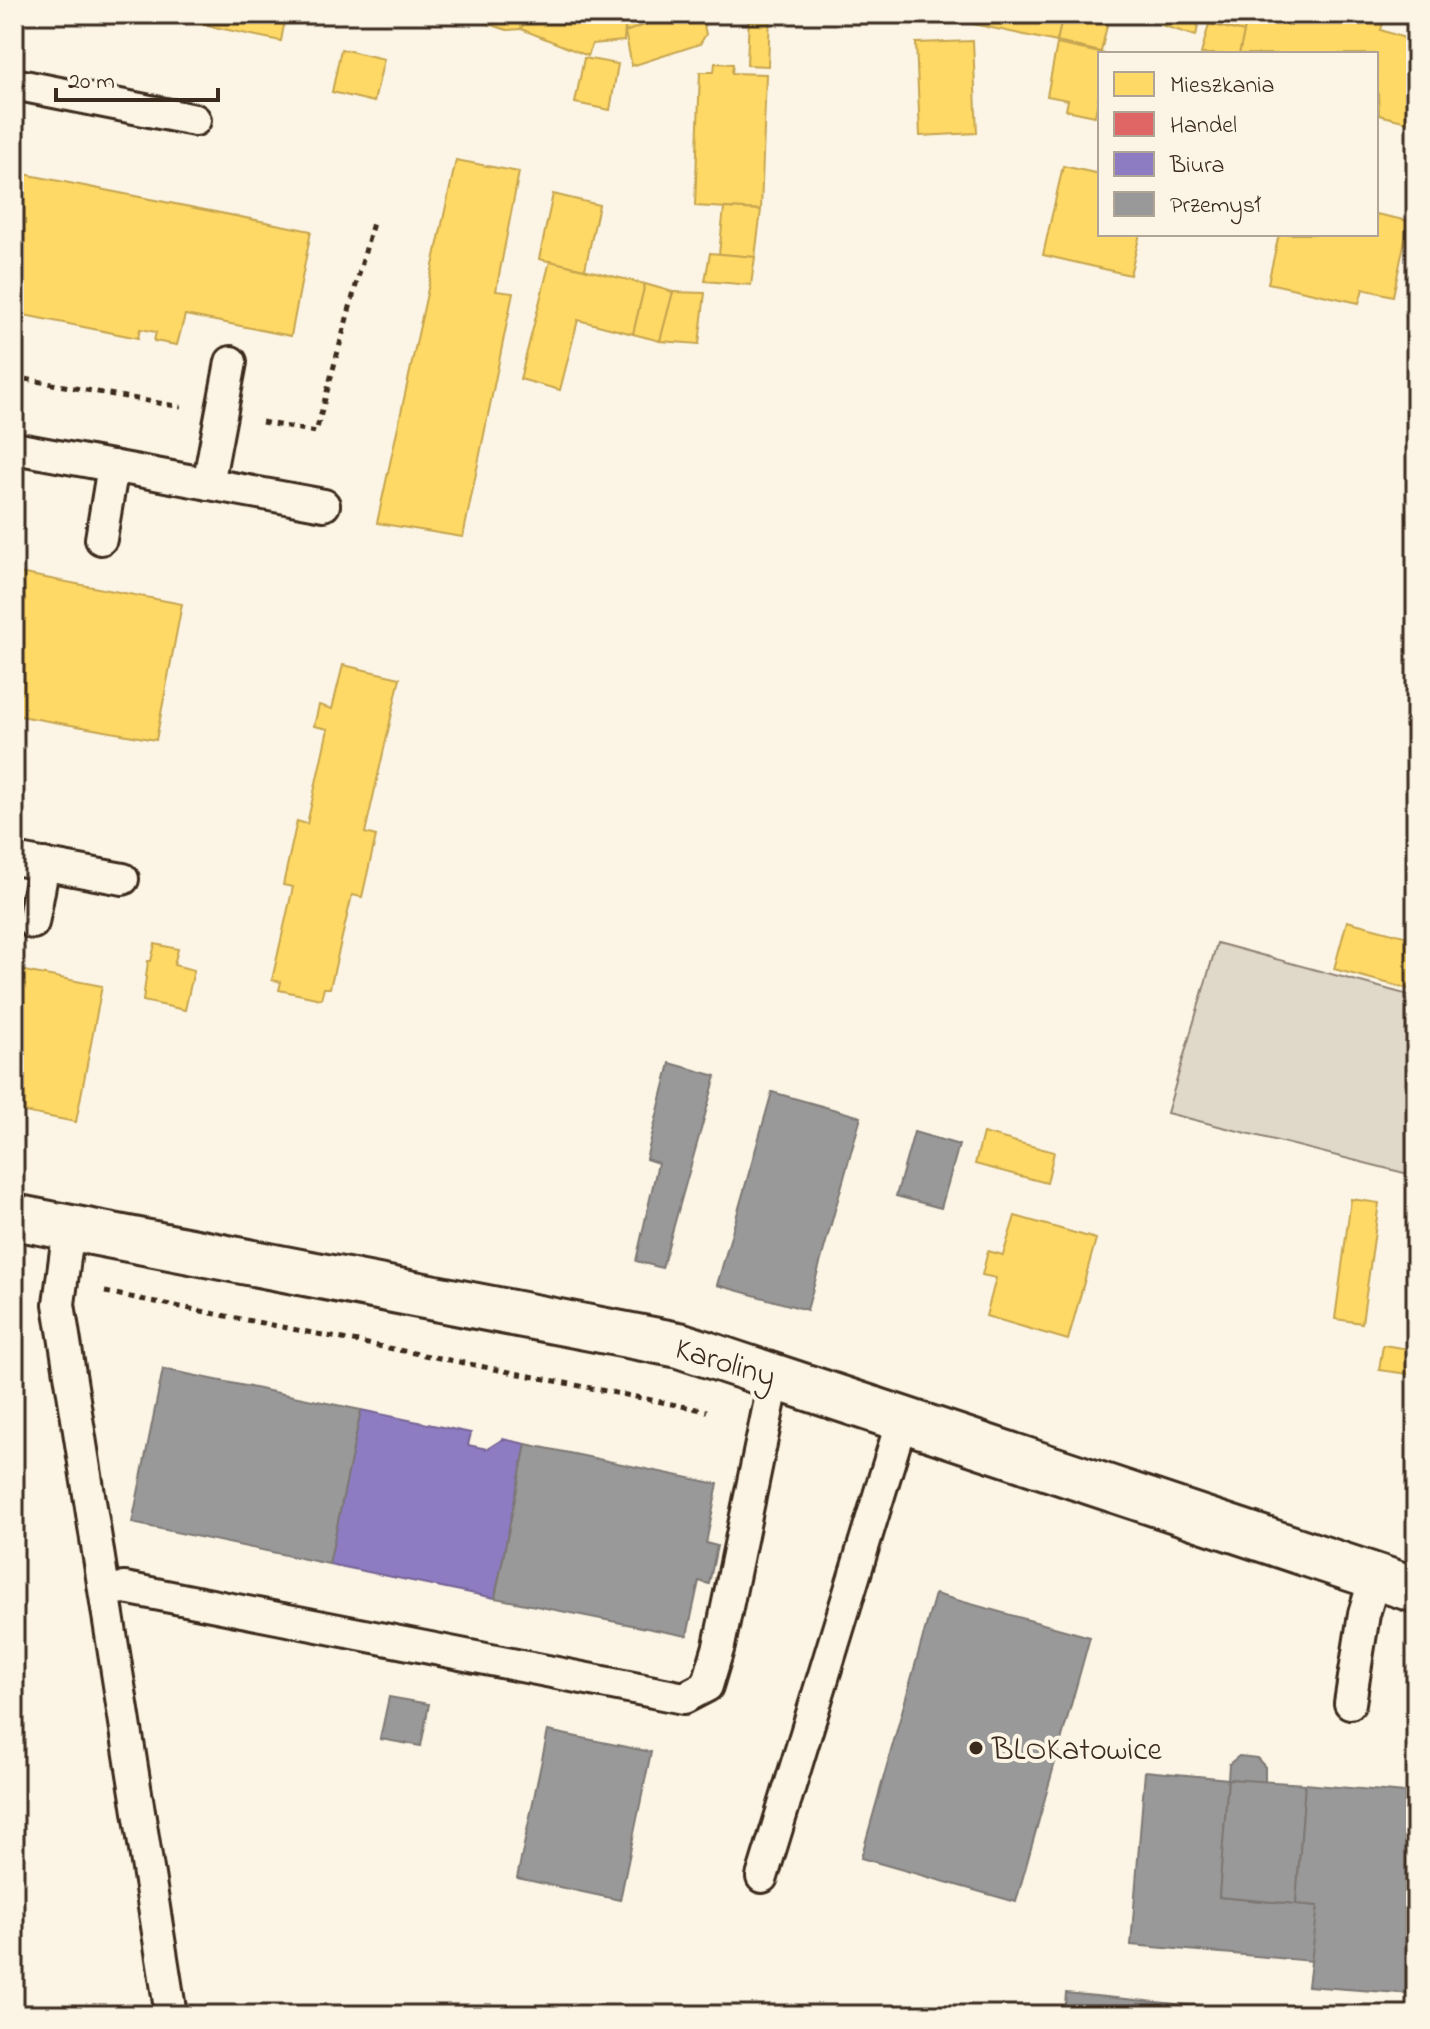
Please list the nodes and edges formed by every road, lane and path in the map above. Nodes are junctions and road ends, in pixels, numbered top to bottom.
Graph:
1 (14, 84) edge
2 (195, 120) dead end
3 (231, 362) dead end
4 (14, 448) edge
5 (113, 466) junction
6 (208, 484) junction
7 (324, 505) dead end
8 (101, 539) dead end
9 (14, 859) edge
10 (44, 864) junction
11 (123, 879) dead end
12 (33, 923) dead end
13 (23, 1124) dead end
14 (14, 1130) edge
15 (14, 1217) edge
16 (69, 1227) junction
17 (775, 1376) junction
18 (903, 1417) junction
19 (1375, 1577) junction
20 (106, 1590) junction
21 (1416, 1590) edge
22 (1350, 1703) dead end
23 (762, 1877) dead end
24 (171, 2015) edge

1 - 2 lane
3 - 6 lane
4 - 5 lane
5 - 6 lane
5 - 8 lane
6 - 7 lane
9 - 10 lane
10 - 11 lane
10 - 12 lane
13 - 14 path
15 - 16 street, Karoliny
16 - 17 street, Karoliny
16 - 20 lane
17 - 18 street, Karoliny
17 - 20 lane
18 - 19 street, Karoliny
18 - 23 lane
19 - 21 street, Karoliny
19 - 22 lane
20 - 24 lane

